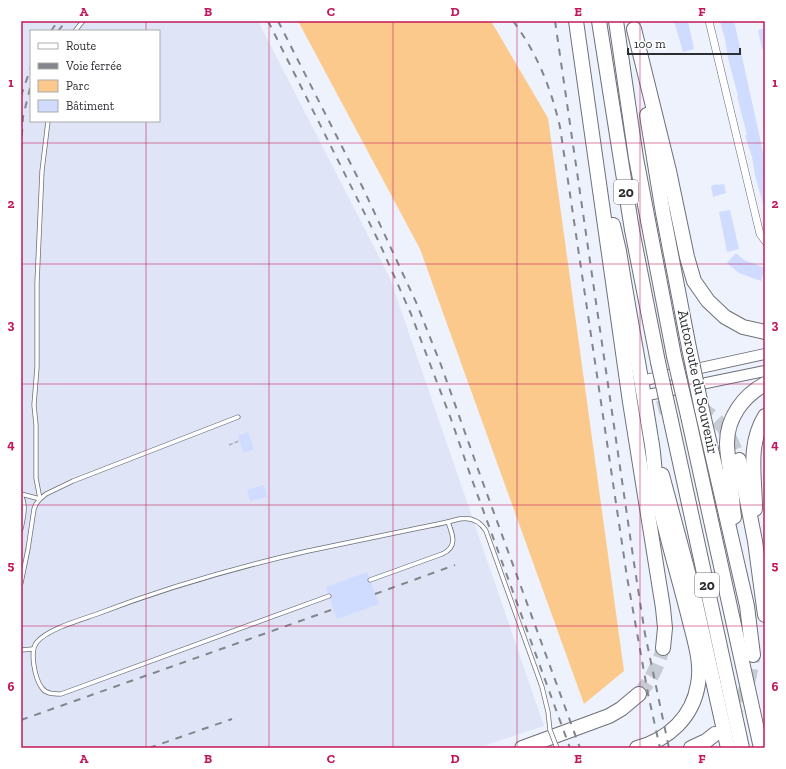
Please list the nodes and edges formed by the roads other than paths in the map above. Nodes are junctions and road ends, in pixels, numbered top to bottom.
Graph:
1 (83, 21) edge
2 (576, 21) edge
3 (599, 21) edge
4 (616, 21) edge
5 (709, 21) edge
6 (633, 25) edge
7 (76, 30) edge
8 (48, 122) edge
9 (599, 173) junction
10 (765, 241) edge
11 (765, 332) edge
12 (765, 354) edge
13 (765, 371) edge
14 (641, 381) junction
15 (765, 384) edge
16 (643, 396) junction
17 (765, 416) edge
18 (238, 417) dead end
19 (652, 440) junction
20 (739, 460) tunnel mouth
21 (21, 494) edge
22 (40, 499) junction
23 (448, 522) junction
24 (21, 529) edge
25 (755, 541) junction
26 (739, 573) junction
27 (370, 580) dead end
28 (21, 583) edge
29 (329, 596) dead end
30 (765, 615) edge
31 (663, 648) tunnel mouth
32 (33, 649) junction
33 (21, 650) edge
34 (753, 655) tunnel mouth
35 (639, 694) tunnel mouth
36 (715, 734) dead end
37 (522, 748) edge
38 (557, 748) edge
39 (637, 748) edge
40 (691, 748) edge
41 (728, 748) edge
42 (742, 748) edge
43 (761, 748) edge

1 - 7 lane
2 - 9 highway
3 - 42 highway, 20, bridge
4 - 43 highway, Autoroute du Souvenir / 20, bridge
5 - 10 street
6 - 11 highway
6 - 26 highway, bridge
8 - 22 lane
9 - 14 highway
9 - 31 highway
12 - 14 main road
13 - 16 main road
14 - 16 highway
15 - 26 highway
16 - 19 highway
17 - 25 highway
18 - 22 lane
19 - 39 highway
19 - 41 highway
20 - 25 highway
21 - 22 lane
21 - 24 lane
22 - 28 lane
23 - 27 lane
23 - 32 lane
23 - 38 lane, bridge
25 - 30 highway
26 - 34 highway
29 - 32 lane
32 - 33 lane
35 - 37 highway
36 - 40 highway

